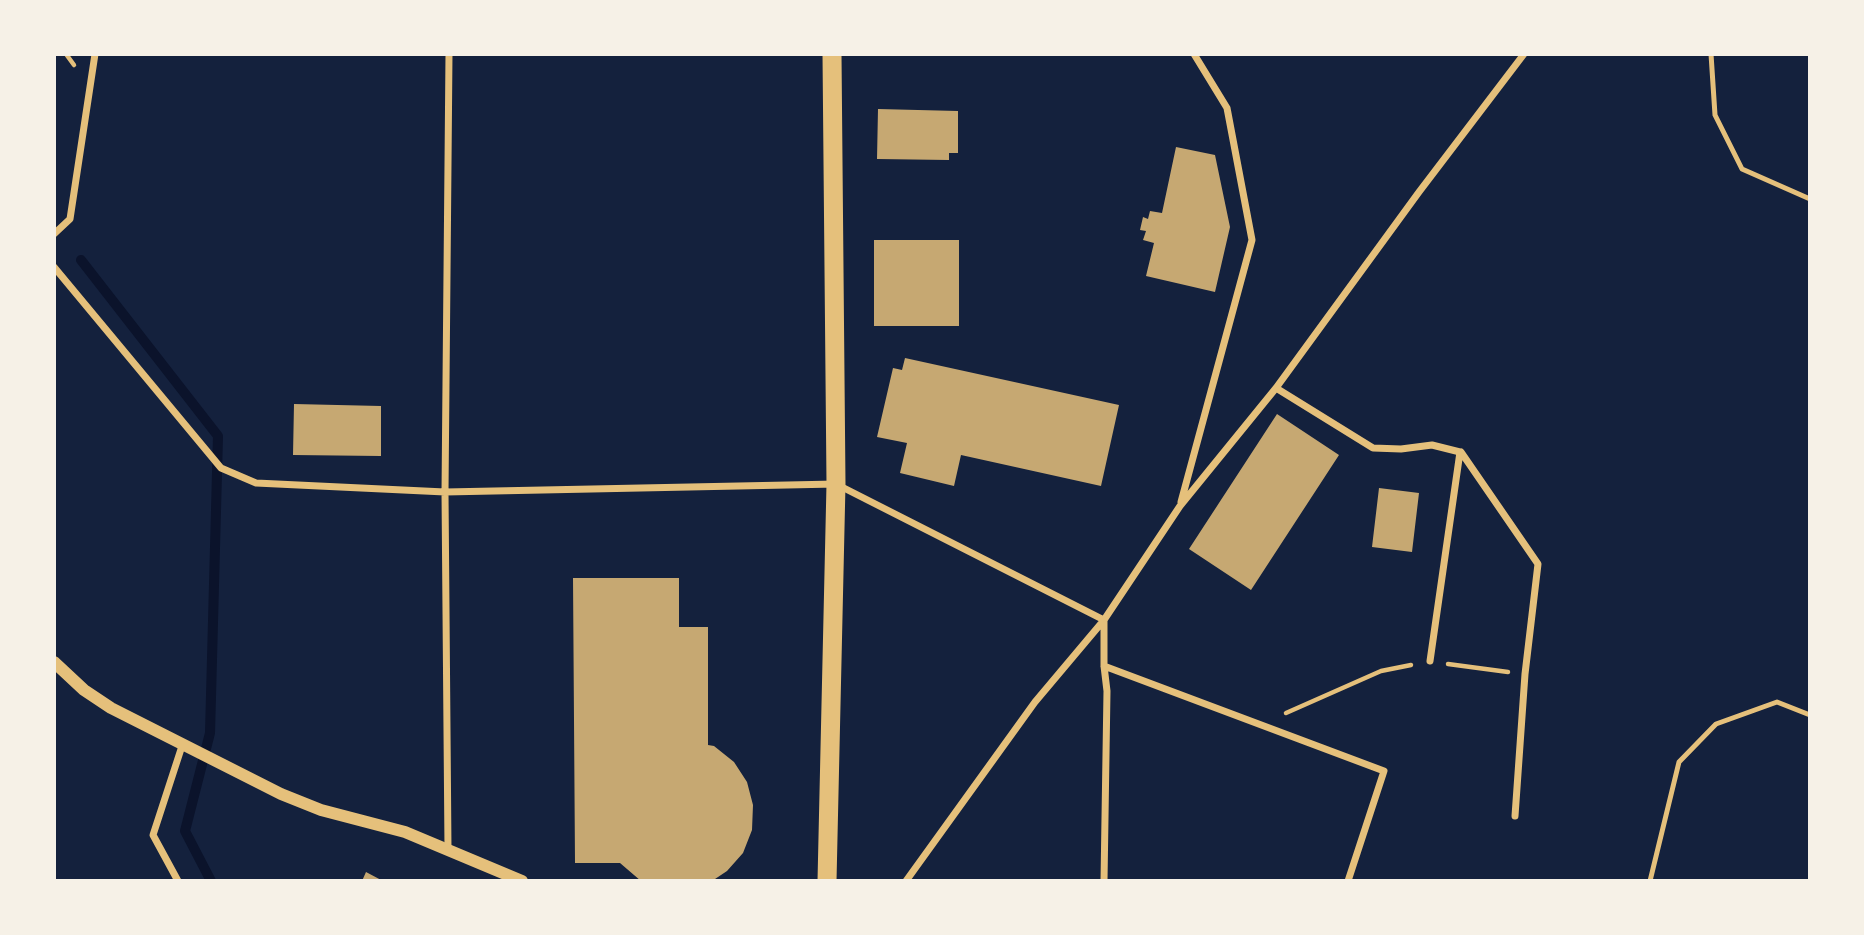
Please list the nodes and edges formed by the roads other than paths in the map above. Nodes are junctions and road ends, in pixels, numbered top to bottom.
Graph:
1 (95, 54) edge
2 (449, 54) edge
3 (832, 54) edge
4 (1194, 54) edge
5 (1524, 54) edge
6 (1711, 54) edge
7 (1810, 199) edge
8 (54, 234) edge
9 (54, 267) edge
10 (1276, 388) junction
11 (1460, 452) junction
12 (836, 484) junction
13 (444, 492) junction
14 (1180, 506) junction
15 (1104, 620) junction
16 (1430, 661) road end
17 (54, 662) edge
18 (1104, 666) junction
19 (1810, 715) edge
20 (186, 748) junction
21 (1515, 816) dead end
22 (448, 849) junction
23 (178, 881) edge
24 (522, 881) edge
25 (827, 881) edge
26 (906, 881) edge
27 (1104, 881) edge
28 (1348, 881) edge
29 (1650, 881) edge

1 - 8 street
2 - 13 street
3 - 12 highway
4 - 14 street
5 - 10 street
6 - 7 lane
9 - 13 street
10 - 11 street
10 - 14 street
11 - 16 street
11 - 21 street
12 - 13 street
12 - 15 street
12 - 25 highway
13 - 22 street
14 - 15 street
15 - 18 street
15 - 26 street
17 - 20 street
18 - 27 street
18 - 28 street
19 - 29 lane
20 - 22 street
20 - 23 street
22 - 24 street

